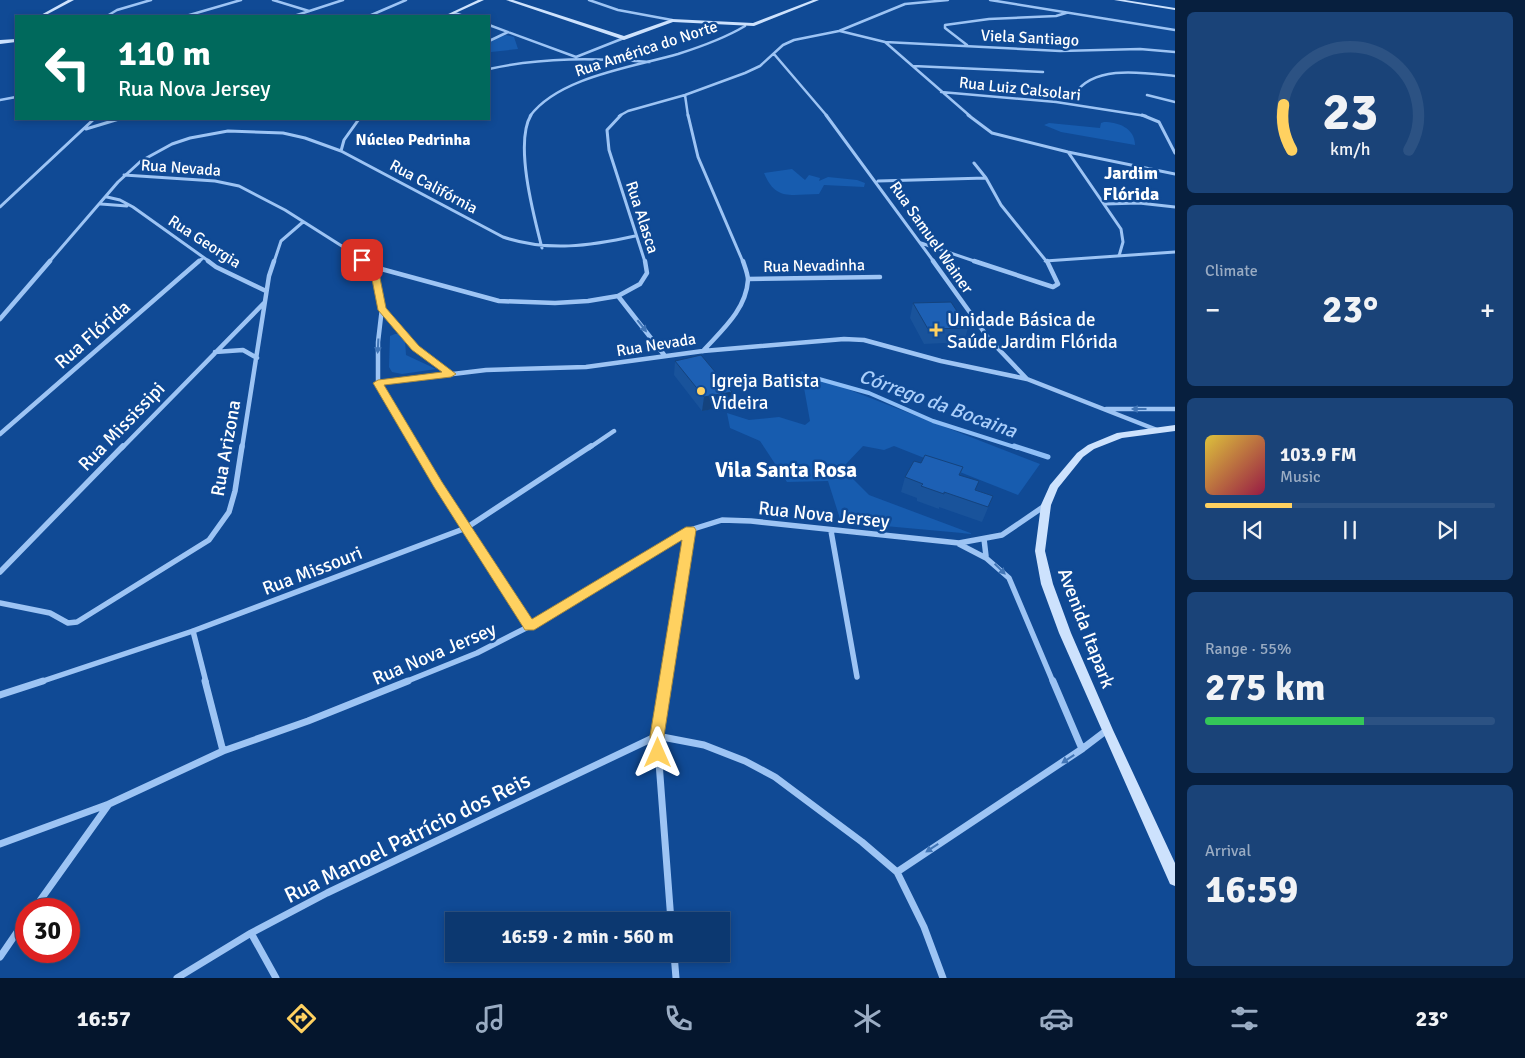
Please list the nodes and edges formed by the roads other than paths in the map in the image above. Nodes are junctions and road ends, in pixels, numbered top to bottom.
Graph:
1 (72, 0) edge
2 (151, 0) edge
3 (241, 0) edge
4 (273, 0) edge
5 (343, 0) edge
6 (406, 0) edge
7 (482, 0) edge
8 (510, 0) edge
9 (589, 0) edge
10 (816, 0) edge
11 (948, 0) edge
12 (990, 0) edge
13 (1116, 0) edge
14 (1175, 9) edge
15 (309, 11) junction
16 (454, 13) junction
17 (1066, 13) junction
18 (43, 15) edge
19 (110, 15) edge
20 (189, 15) edge
21 (297, 15) edge
22 (371, 15) edge
23 (449, 15) edge
24 (461, 15) edge
25 (672, 20) junction
26 (490, 26) edge
27 (745, 26) junction
28 (1175, 30) edge
29 (839, 31) junction
30 (508, 32) junction
31 (624, 38) junction
32 (490, 40) edge
33 (15, 42) edge
34 (885, 42) junction
35 (0, 44) edge
36 (968, 45) junction
37 (1175, 52) edge
38 (774, 54) junction
39 (576, 57) junction
40 (655, 62) junction
41 (912, 66) junction
42 (490, 69) edge
43 (1043, 72) dead end
44 (1175, 76) edge
45 (941, 92) junction
46 (1075, 94) dead end
47 (685, 95) junction
48 (1147, 95) dead end
49 (15, 97) edge
50 (0, 100) edge
51 (1175, 102) edge
52 (93, 120) edge
53 (116, 120) edge
54 (358, 120) edge
55 (83, 130) junction
56 (340, 151) junction
57 (1068, 152) junction
58 (1175, 153) edge
59 (974, 163) dead end
60 (1175, 174) edge
61 (124, 175) junction
62 (986, 178) junction
63 (878, 181) junction
64 (107, 197) junction
65 (101, 204) junction
66 (1105, 204) junction
67 (0, 207) edge
68 (133, 207) junction
69 (1175, 207) edge
70 (303, 222) junction
71 (635, 236) junction
72 (920, 243) junction
73 (542, 248) junction
74 (1175, 252) edge
75 (1119, 256) junction
76 (203, 258) junction
77 (1045, 261) junction
78 (374, 268) junction
79 (880, 276) dead end
80 (748, 280) junction
81 (266, 291) junction
82 (618, 296) junction
83 (264, 302) junction
84 (382, 308) junction
85 (0, 319) edge
86 (703, 351) junction
87 (214, 353) junction
88 (665, 356) junction
89 (257, 358) junction
90 (451, 374) junction
91 (1027, 379) junction
92 (378, 383) junction
93 (1102, 409) junction
94 (1175, 409) edge
95 (1175, 428) edge
96 (614, 430) dead end
97 (1158, 430) junction
98 (0, 434) edge
99 (1046, 505) junction
100 (466, 528) junction
101 (690, 530) junction
102 (831, 530) junction
103 (984, 539) junction
104 (959, 544) junction
105 (986, 556) junction
106 (0, 572) edge
107 (0, 603) edge
108 (530, 626) junction
109 (193, 631) junction
110 (857, 677) dead end
111 (0, 696) edge
112 (1106, 730) junction
113 (657, 736) junction
114 (1082, 749) junction
115 (223, 751) junction
116 (109, 804) junction
117 (0, 844) edge
118 (897, 872) junction
119 (1175, 879) edge
120 (42, 898) edge
121 (670, 912) edge
122 (251, 933) junction
123 (15, 935) edge
124 (0, 957) edge
125 (675, 962) edge
126 (178, 978) edge
127 (276, 978) edge
128 (676, 978) edge
129 (943, 978) edge

1 - 18 street
2 - 19 street
3 - 20 street
4 - 15 street
5 - 15 street
6 - 22 street
7 - 16 street
8 - 31 street
9 - 25 street
10 - 27 street, Rua América do Norte
11 - 29 street
12 - 17 street
13 - 14 street
15 - 21 street
16 - 23 street
16 - 24 street
17 - 28 street
17 - 36 street
25 - 27 street
25 - 31 street
26 - 30 street
27 - 40 street, Rua América do Norte
29 - 34 street, Viela Santiago
29 - 38 street
30 - 32 street
30 - 39 street
31 - 39 street
33 - 35 street
34 - 36 street, Viela Santiago
34 - 41 street
36 - 37 street, Viela Santiago
38 - 47 street, Rua Alasca
38 - 63 street, Rua Samuel Wainer
39 - 40 street
39 - 42 street
40 - 73 street, Rua América do Norte
41 - 43 street
41 - 45 street
44 - 46 street
45 - 57 street
45 - 58 street, Rua Luiz Calsolari
47 - 71 street, Rua Alasca
47 - 80 street
48 - 51 street
49 - 50 street
52 - 55 street
53 - 55 street
54 - 56 street
55 - 67 street
56 - 61 street, Rua Califórnia
56 - 73 street, Rua Califórnia
57 - 60 street
57 - 66 street
59 - 62 street
61 - 64 street, Rua Califórnia
61 - 70 street, Rua Nevada
62 - 63 street
62 - 77 street
63 - 72 street, Rua Samuel Wainer
64 - 65 street, Rua Califórnia
64 - 68 street, Rua Georgia
65 - 68 street
65 - 85 street, Rua Califórnia
66 - 69 street
66 - 75 street
68 - 76 street, Rua Georgia
70 - 78 street, Rua Nevada
70 - 81 street, Rua Arizona
71 - 73 street, Rua Califórnia
71 - 82 street, Rua Alasca
72 - 77 street
72 - 91 street, Rua Samuel Wainer
74 - 75 street
75 - 77 street
76 - 81 street, Rua Georgia
76 - 98 street, Rua Flórida
78 - 82 street, Rua Alasca
78 - 84 street
79 - 80 street, Rua Nevadinha
80 - 86 street, Rua Nevada
81 - 83 street, Rua Arizona
82 -> 88 street
83 - 87 street, Rua Mississipi
83 - 89 street, Rua Arizona
84 - 90 street
84 -> 92 street
86 - 88 street, Rua Nevada
86 - 91 street
87 - 89 street
87 - 106 street, Rua Mississipi
88 - 90 street, Rua Nevada
89 - 107 street, Rua Arizona
90 - 92 street, Rua Nevada
91 - 93 street, Rua Samuel Wainer
92 - 100 street
94 -> 93 street
93 - 97 street, Rua Samuel Wainer
95 - 97 street, Avenida Itapark
96 - 100 street, Rua Missouri
97 - 99 street, Avenida Itapark
99 - 103 street, Rua Nova Jersey
99 - 112 street, Avenida Itapark
100 - 108 street
100 - 109 street, Rua Missouri
101 - 102 street, Rua Nova Jersey
101 - 108 street, Rua Nova Jersey
101 - 113 street
102 - 104 street, Rua Nova Jersey
102 - 110 street
103 - 104 street, Rua Nova Jersey
103 - 105 street
104 - 105 street
105 -> 114 street
108 - 115 street, Rua Nova Jersey
109 - 111 street, Rua Missouri
109 - 115 street
112 - 114 street
112 - 119 street, Avenida Itapark
113 - 118 street
113 - 121 street
113 - 122 street, Rua Manoel Patrício dos Reis
114 -> 118 street
115 - 116 street, Rua Nova Jersey
116 - 117 street, Rua Nova Jersey
116 - 120 street
118 - 129 street
122 - 126 street, Rua Manoel Patrício dos Reis
122 - 127 street
123 - 124 street
125 - 128 street

